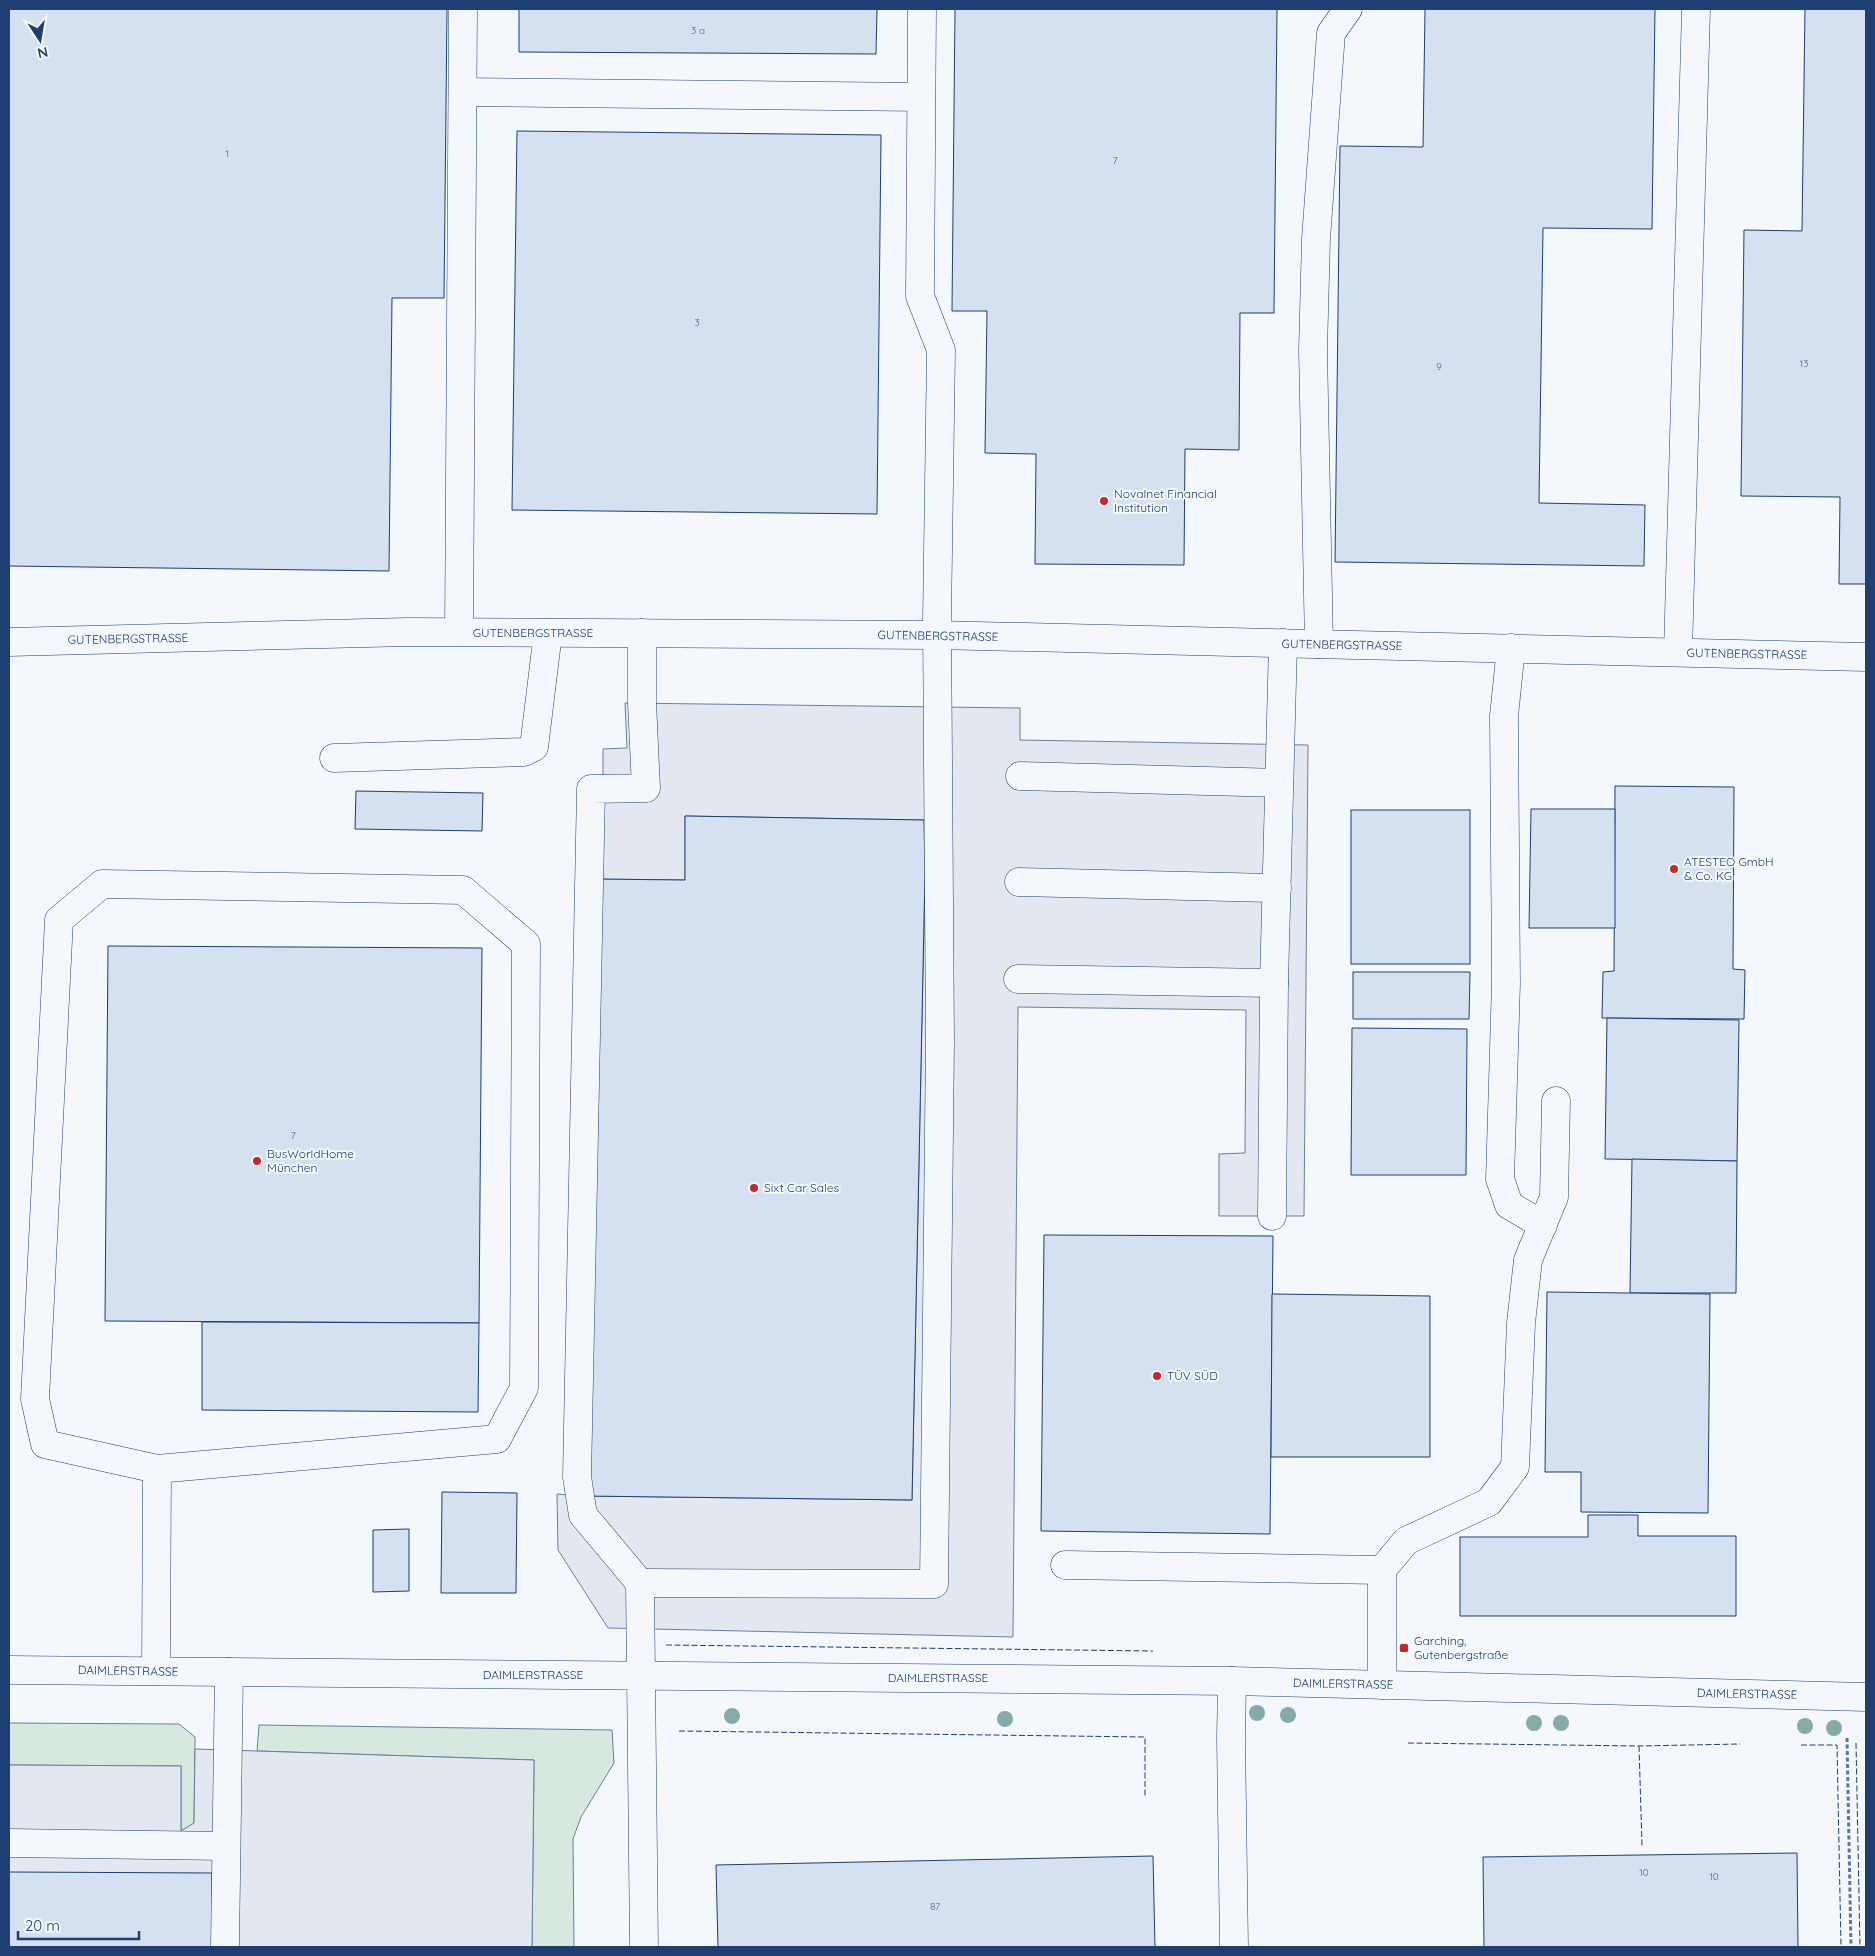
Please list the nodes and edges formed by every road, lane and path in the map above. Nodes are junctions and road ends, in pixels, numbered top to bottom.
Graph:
1 (463, 9) edge
2 (922, 9) edge
3 (1348, 9) edge
4 (1696, 9) edge
5 (463, 92) junction
6 (921, 97) junction
7 (459, 632) junction
8 (548, 633) junction
9 (642, 633) junction
10 (937, 636) junction
11 (9, 642) edge
12 (1283, 643) junction
13 (1319, 644) junction
14 (1512, 648) junction
15 (1678, 652) junction
16 (1866, 657) edge
17 (334, 758) dead end
18 (1020, 776) dead end
19 (1279, 783) junction
20 (1019, 882) dead end
21 (1276, 888) junction
22 (1018, 979) dead end
23 (1274, 983) junction
24 (1556, 1101) dead end
25 (1272, 1216) dead end
26 (1543, 1225) junction
27 (157, 1469) junction
28 (1065, 1565) dead end
29 (1382, 1570) junction
30 (640, 1583) junction
31 (9, 1670) edge
32 (156, 1672) junction
33 (229, 1672) junction
34 (640, 1676) junction
35 (1232, 1681) junction
36 (1382, 1685) junction
37 (1866, 1697) edge
38 (1847, 1738) dead end
39 (9, 1843) edge
40 (226, 1846) junction
41 (225, 1947) edge
42 (644, 1947) edge
43 (1234, 1947) edge
44 (1851, 1947) edge

1 - 5 street
2 - 6 street
3 - 13 street
4 - 15 street
5 - 6 street
5 - 7 street
6 - 10 street
7 - 8 street, GUTENBERGSTRASSE
7 - 11 street, GUTENBERGSTRASSE
8 - 9 street, GUTENBERGSTRASSE
8 - 17 street
9 - 10 street, GUTENBERGSTRASSE
9 - 30 street
10 - 12 street, GUTENBERGSTRASSE
10 - 30 street
12 - 13 street, GUTENBERGSTRASSE
12 - 19 street
13 - 14 street, GUTENBERGSTRASSE
14 - 15 street, GUTENBERGSTRASSE
14 - 26 street
15 - 16 street, GUTENBERGSTRASSE
18 - 19 street
19 - 21 street
20 - 21 street
21 - 23 street
22 - 23 street
23 - 25 street
24 - 26 street
26 - 29 street
27 - 27 street
27 - 32 street
28 - 29 street
29 - 36 street
30 - 34 street
31 - 32 street, DAIMLERSTRASSE
32 - 33 street, DAIMLERSTRASSE
33 - 34 street, DAIMLERSTRASSE
33 - 40 street
34 - 35 street, DAIMLERSTRASSE
34 - 42 street
35 - 36 street, DAIMLERSTRASSE
35 - 43 street
36 - 37 street, DAIMLERSTRASSE
38 - 44 path
39 - 40 street
40 - 41 street

